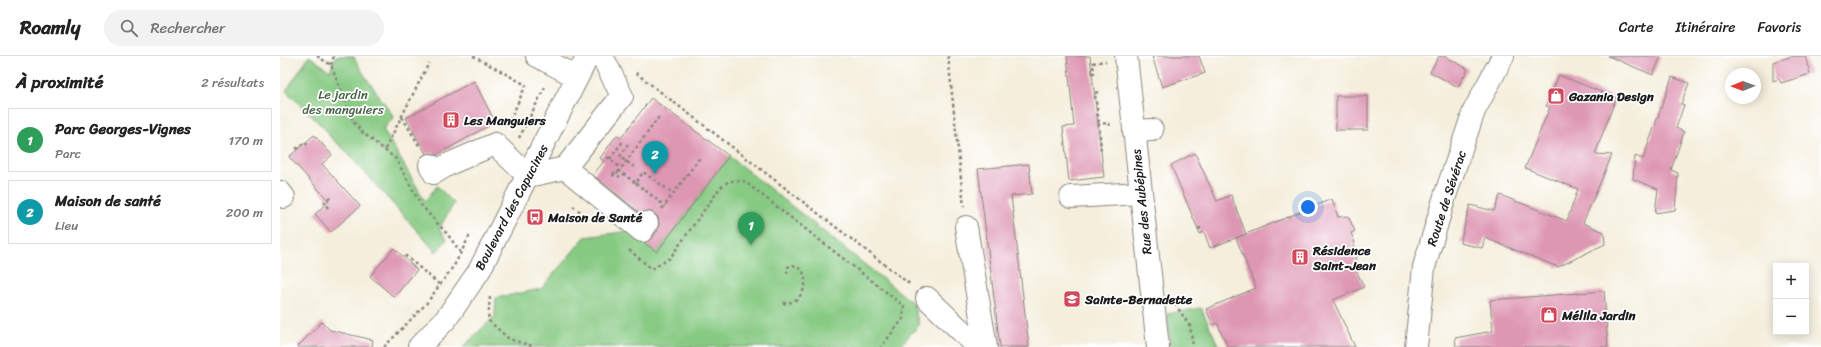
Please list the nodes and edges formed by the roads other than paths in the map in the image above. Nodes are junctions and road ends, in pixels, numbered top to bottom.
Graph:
1 (588, 56) edge
2 (602, 56) edge
3 (1126, 56) edge
4 (1503, 56) edge
5 (546, 60) edge
6 (577, 77) junction
7 (430, 165) dead end
8 (565, 168) junction
9 (528, 176) junction
10 (1141, 193) junction
11 (1071, 198) dead end
12 (654, 217) road end
13 (966, 227) road end
14 (927, 298) road end
15 (419, 347) edge
16 (978, 347) edge
17 (986, 347) edge
18 (1158, 347) edge
19 (1416, 347) edge

1 - 6 street, Boulevard des Capucines
2 - 8 street
3 - 10 street, Rue des Aubépines
4 - 19 street, Route de Sévérac
5 - 6 street
6 - 9 street, Boulevard des Capucines
7 - 9 street
8 - 9 street
8 - 12 street
9 - 15 street, Boulevard des Capucines
10 - 11 street
10 - 18 street, Rue des Aubépines
13 - 17 street
14 - 16 street

